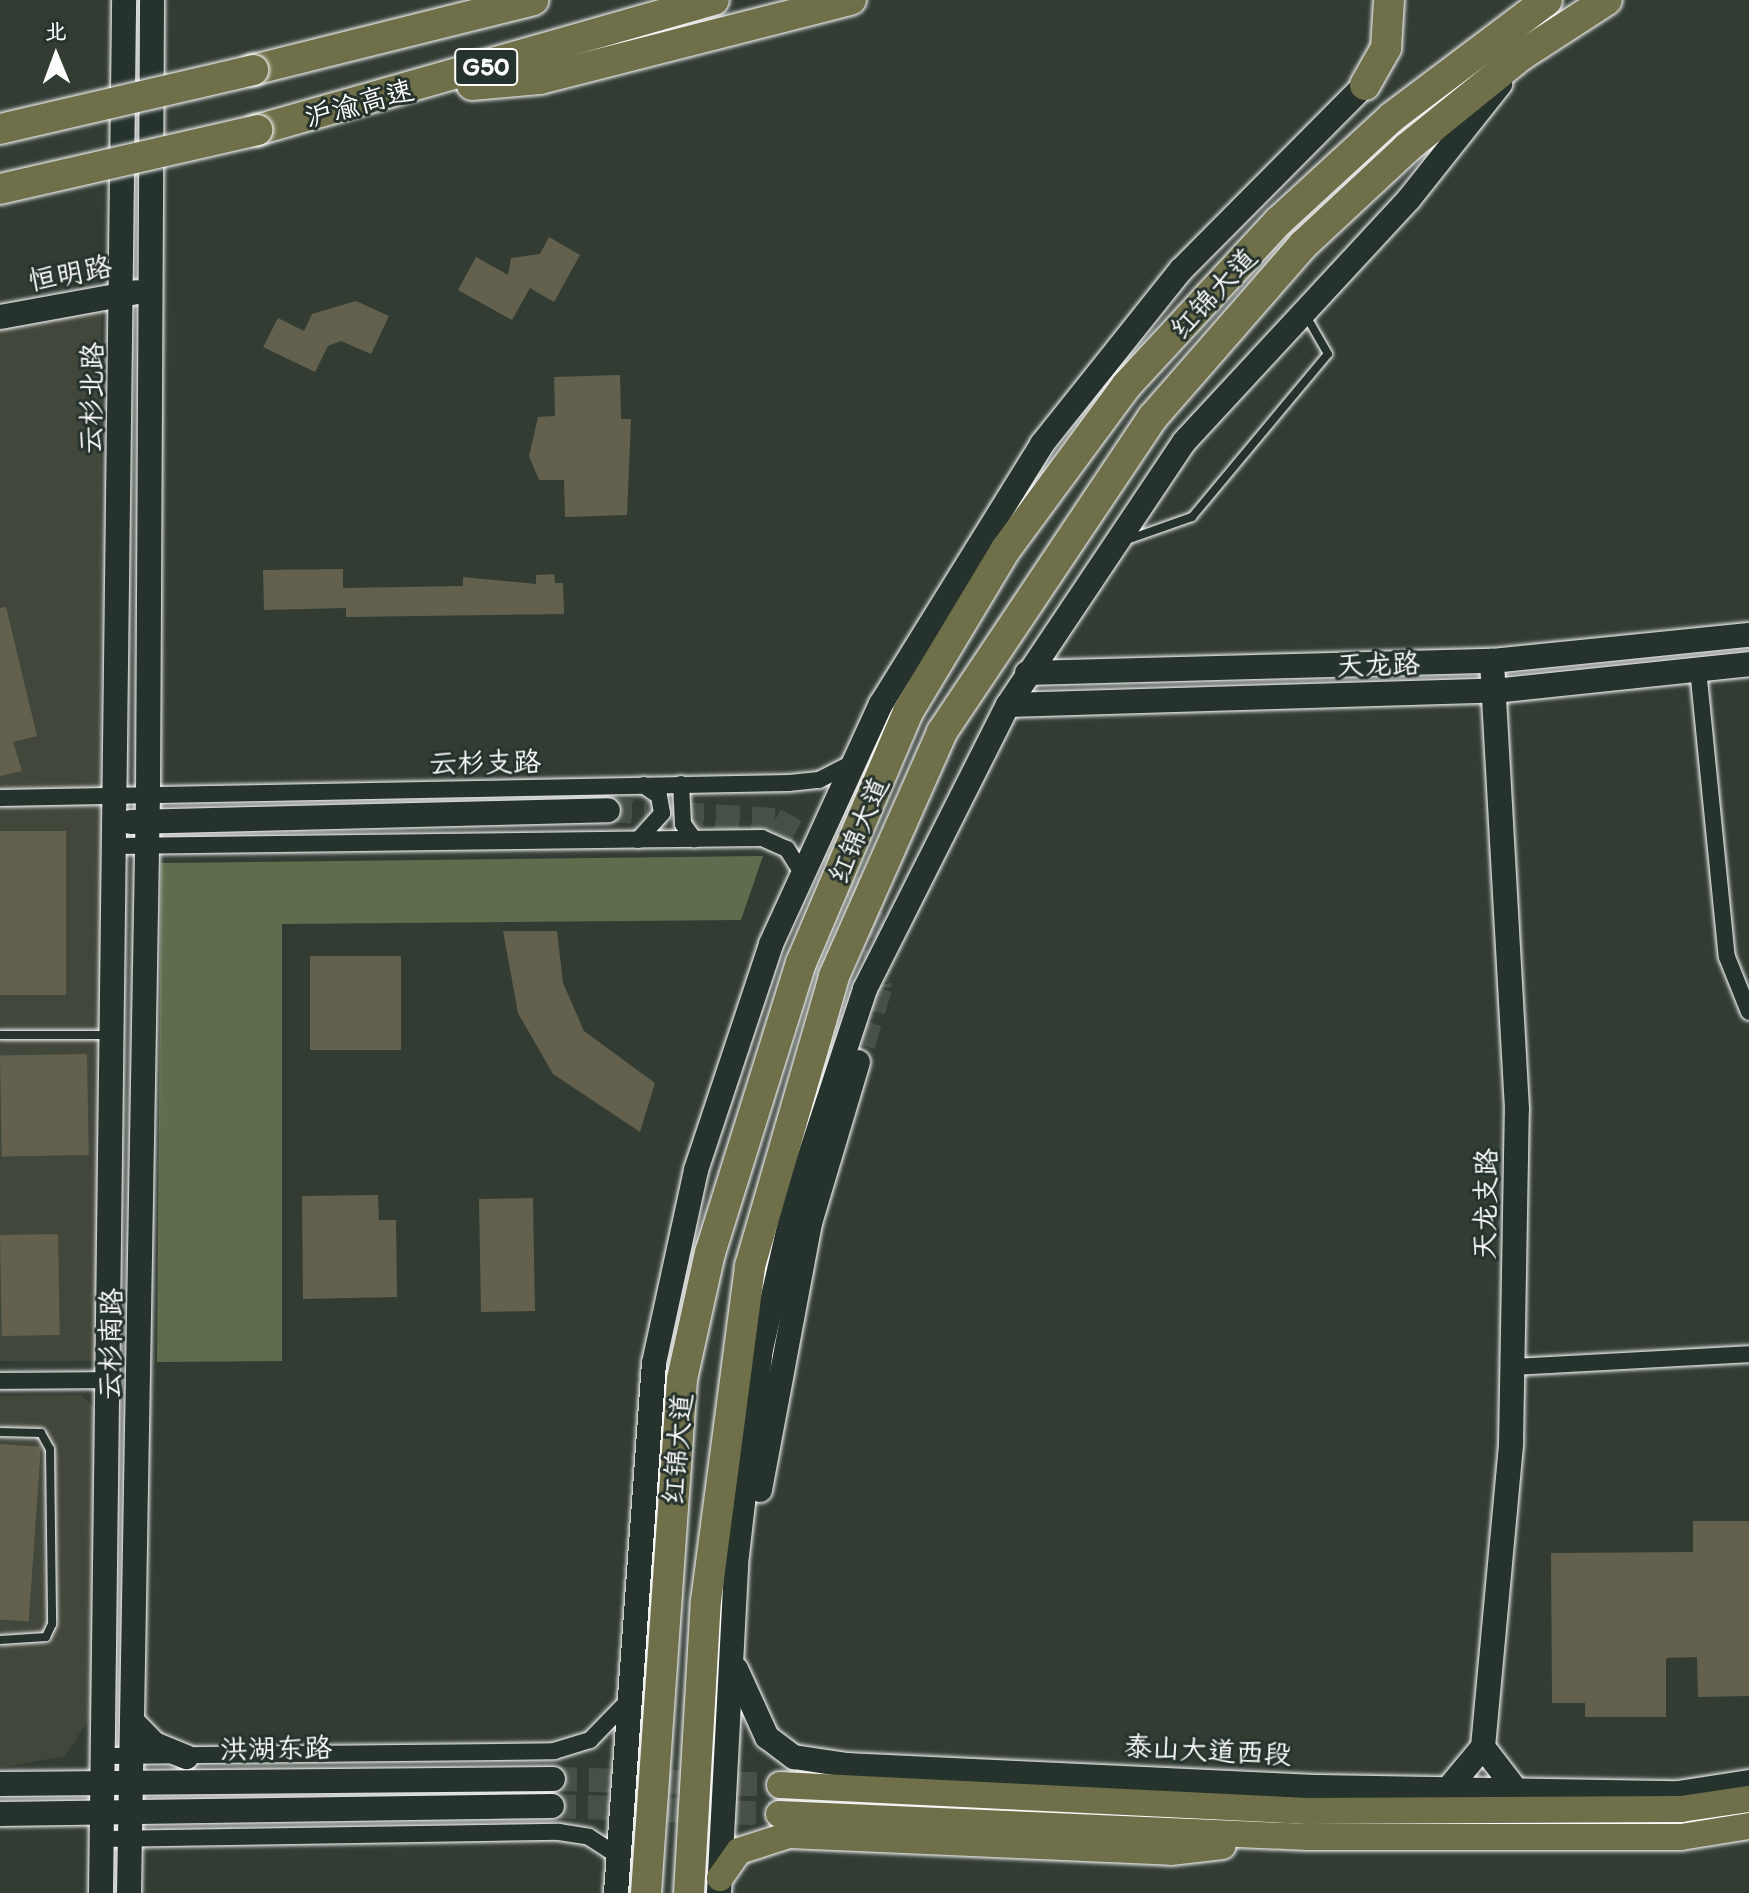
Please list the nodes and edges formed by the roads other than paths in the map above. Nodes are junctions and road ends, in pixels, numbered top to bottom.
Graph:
1 (124, 0) edge
2 (152, 0) edge
3 (533, 0) edge
4 (714, 0) edge
5 (851, 0) edge
6 (1389, 0) edge
7 (1547, 0) edge
8 (1607, 0) edge
9 (1522, 55) junction
10 (1365, 85) joint
11 (406, 91) junction
12 (0, 129) edge
13 (0, 189) edge
14 (151, 290) junction
15 (122, 294) junction
16 (1304, 312) junction
17 (0, 317) edge
18 (1115, 544) junction
19 (1749, 635) edge
20 (1492, 661) junction
21 (1749, 664) edge
22 (1698, 669) junction
23 (1027, 673) junction
24 (1494, 691) junction
25 (1008, 705) junction
26 (850, 764) junction
27 (681, 784) junction
28 (643, 785) junction
29 (117, 796) junction
30 (148, 796) junction
31 (0, 798) edge
32 (608, 810) tunnel mouth
33 (117, 834) junction
34 (147, 834) junction
35 (694, 839) junction
36 (638, 840) junction
37 (802, 873) junction
38 (1749, 1012) edge
39 (0, 1035) edge
40 (115, 1035) junction
41 (859, 1059) tunnel mouth
42 (1749, 1354) edge
43 (1512, 1367) junction
44 (111, 1380) junction
45 (0, 1381) edge
46 (0, 1432) edge
47 (736, 1564) junction
48 (0, 1640) edge
49 (731, 1650) junction
50 (626, 1703) junction
51 (135, 1724) junction
52 (1483, 1747) junction
53 (186, 1757) junction
54 (107, 1768) junction
55 (134, 1768) junction
56 (553, 1779) tunnel mouth
57 (1749, 1782) edge
58 (0, 1784) edge
59 (780, 1785) tunnel mouth
60 (1448, 1789) junction
61 (1516, 1790) junction
62 (1749, 1799) edge
63 (552, 1806) tunnel mouth
64 (133, 1809) junction
65 (106, 1810) junction
66 (0, 1814) edge
67 (779, 1814) tunnel mouth
68 (1749, 1826) edge
69 (1308, 1837) junction
70 (104, 1839) junction
71 (132, 1839) junction
72 (618, 1856) junction
73 (719, 1885) edge
74 (101, 1893) edge
75 (129, 1893) edge
76 (616, 1893) edge
77 (646, 1893) edge
78 (689, 1893) edge

1 - 15 main road, 云杉北路
2 - 14 main road, 云杉北路
3 - 12 highway, 沪渝高速 / G50, bridge
4 - 11 highway, 沪渝高速 / G50
5 - 11 highway
6 - 10 highway
7 - 77 highway, 红锦大道
8 - 9 highway, 红锦大道
9 - 16 main road, 红锦大道
9 - 78 highway, 红锦大道
10 - 26 main road, 红锦大道
11 - 13 highway, 沪渝高速 / G50, bridge
14 - 15 main road, 恒明路
14 - 30 main road, 云杉北路
15 - 17 main road, 恒明路
15 - 29 main road, 云杉北路
16 - 18 main road, 红锦大道
16 - 18 lane
18 - 23 main road, 红锦大道
19 - 20 main road, 天龙路
20 - 23 main road, 天龙路
20 - 24 main road, 天龙支路
21 - 22 main road, 天龙路
22 - 24 main road, 天龙路
22 - 38 street
23 - 25 main road, 红锦大道
24 - 25 main road, 天龙路
24 - 43 main road, 天龙支路
25 - 47 main road, 红锦大道
26 - 27 street, 云杉支路
26 - 37 main road, 红锦大道
27 - 28 street, 云杉支路
27 - 35 street
28 - 30 street, 云杉支路
28 - 36 street
29 - 30 street, 云杉支路
29 - 31 street, 云杉支路
29 - 33 main road, 云杉南路
30 - 34 main road, 云杉南路
32 - 34 main road
33 - 34 main road
33 - 40 main road, 云杉南路
34 - 36 street
34 - 51 main road, 云杉南路
35 - 36 street
35 - 37 street
37 - 50 main road, 红锦大道
39 - 40 lane
40 - 44 main road, 云杉南路
41 - 47 main road
42 - 43 street
43 - 52 main road, 天龙支路
44 - 45 street
44 - 54 main road, 云杉南路
46 - 48 lane
47 - 49 main road, 红锦大道
49 - 60 main road, 泰山大道西段
49 - 73 main road, 红锦大道
50 - 53 street, 洪湖东路
50 - 72 main road, 红锦大道
51 - 53 main road
51 - 55 main road, 云杉南路
52 - 60 main road
52 - 61 main road
53 - 55 street, 洪湖东路
54 - 55 main road, 洪湖东路
54 - 58 main road, 洪湖东路
54 - 65 main road, 云杉南路
55 - 56 main road, 洪湖东路
55 - 64 main road, 云杉南路
57 - 61 main road, 泰山大道西段
59 - 62 main road, 泰山大道西段
60 - 61 main road, 泰山大道西段
63 - 64 main road
64 - 65 main road
64 - 71 main road, 云杉南路
65 - 66 main road
65 - 70 main road, 云杉南路
67 - 69 main road
68 - 69 main road
69 - 73 main road
70 - 71 street
70 - 74 main road, 云杉南路
71 - 72 street
71 - 75 main road, 云杉南路
72 - 76 main road, 红锦大道

